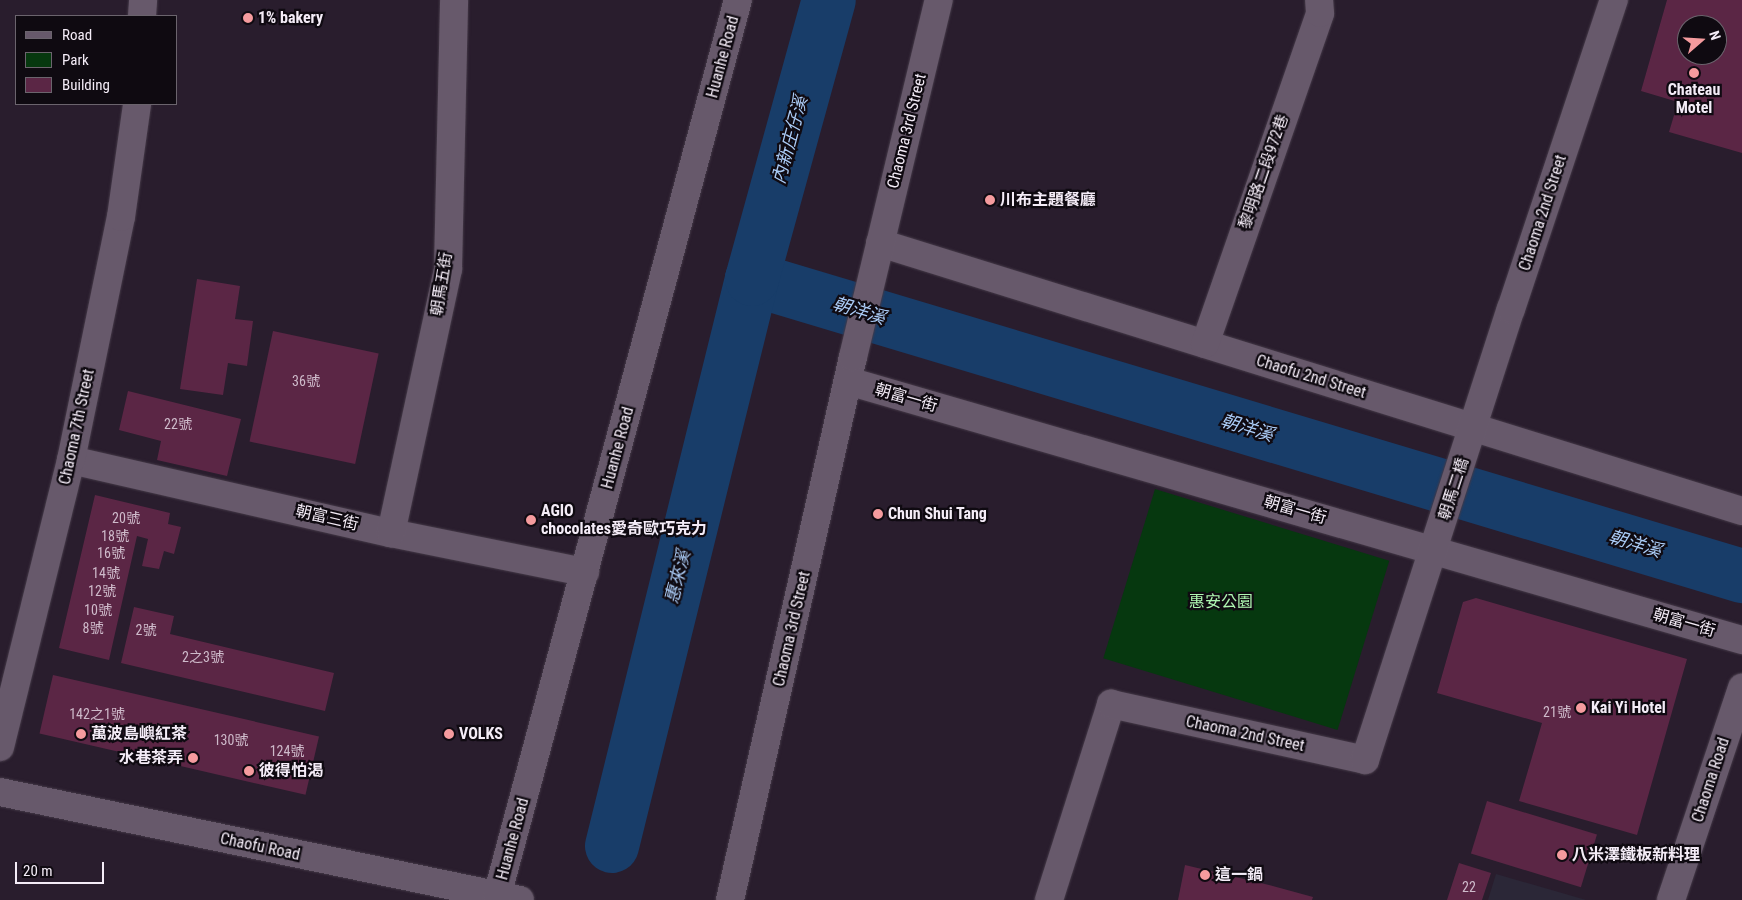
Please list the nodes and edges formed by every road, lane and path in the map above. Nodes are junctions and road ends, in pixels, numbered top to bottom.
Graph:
1 (143, 0) edge
2 (454, 0) edge
3 (738, 0) edge
4 (939, 0) edge
5 (1319, 0) edge
6 (1614, 0) edge
7 (142, 15) edge
8 (137, 105) edge
9 (878, 253) junction
10 (1205, 344) junction
11 (850, 369) junction
12 (1474, 427) junction
13 (71, 460) junction
14 (1742, 511) edge
15 (391, 533) junction
16 (1434, 551) junction
17 (585, 572) junction
18 (1742, 640) edge
19 (1742, 688) edge
20 (0, 747) edge
21 (0, 792) edge
22 (509, 898) edge
23 (730, 900) edge
24 (1049, 900) edge
25 (1671, 900) edge

1 - 7 street
2 - 15 street, 朝馬五街
3 - 17 street, Huanhe Road
4 - 9 street, Chaoma 3rd Street
5 - 10 street, 黎明路二段972巷
6 - 12 street, Chaoma 2nd Street
8 - 13 street, Chaoma 7th Street
9 - 10 street, Chaofu 2nd Street
9 - 11 street, Chaoma 3rd Street
10 - 12 street, Chaofu 2nd Street
11 - 16 street, 朝富一街
11 - 23 street, Chaoma 3rd Street
12 - 14 street, Chaofu 2nd Street
12 - 16 street, 朝馬二橋
13 - 15 street, 朝富三街
13 - 20 street, Chaoma 7th Street
15 - 17 street, 朝富三街
16 - 18 street, 朝富一街
16 - 24 street, Chaoma 2nd Street
17 - 22 street, Huanhe Road
19 - 25 street, Chaoma Road
21 - 22 street, Chaofu Road

